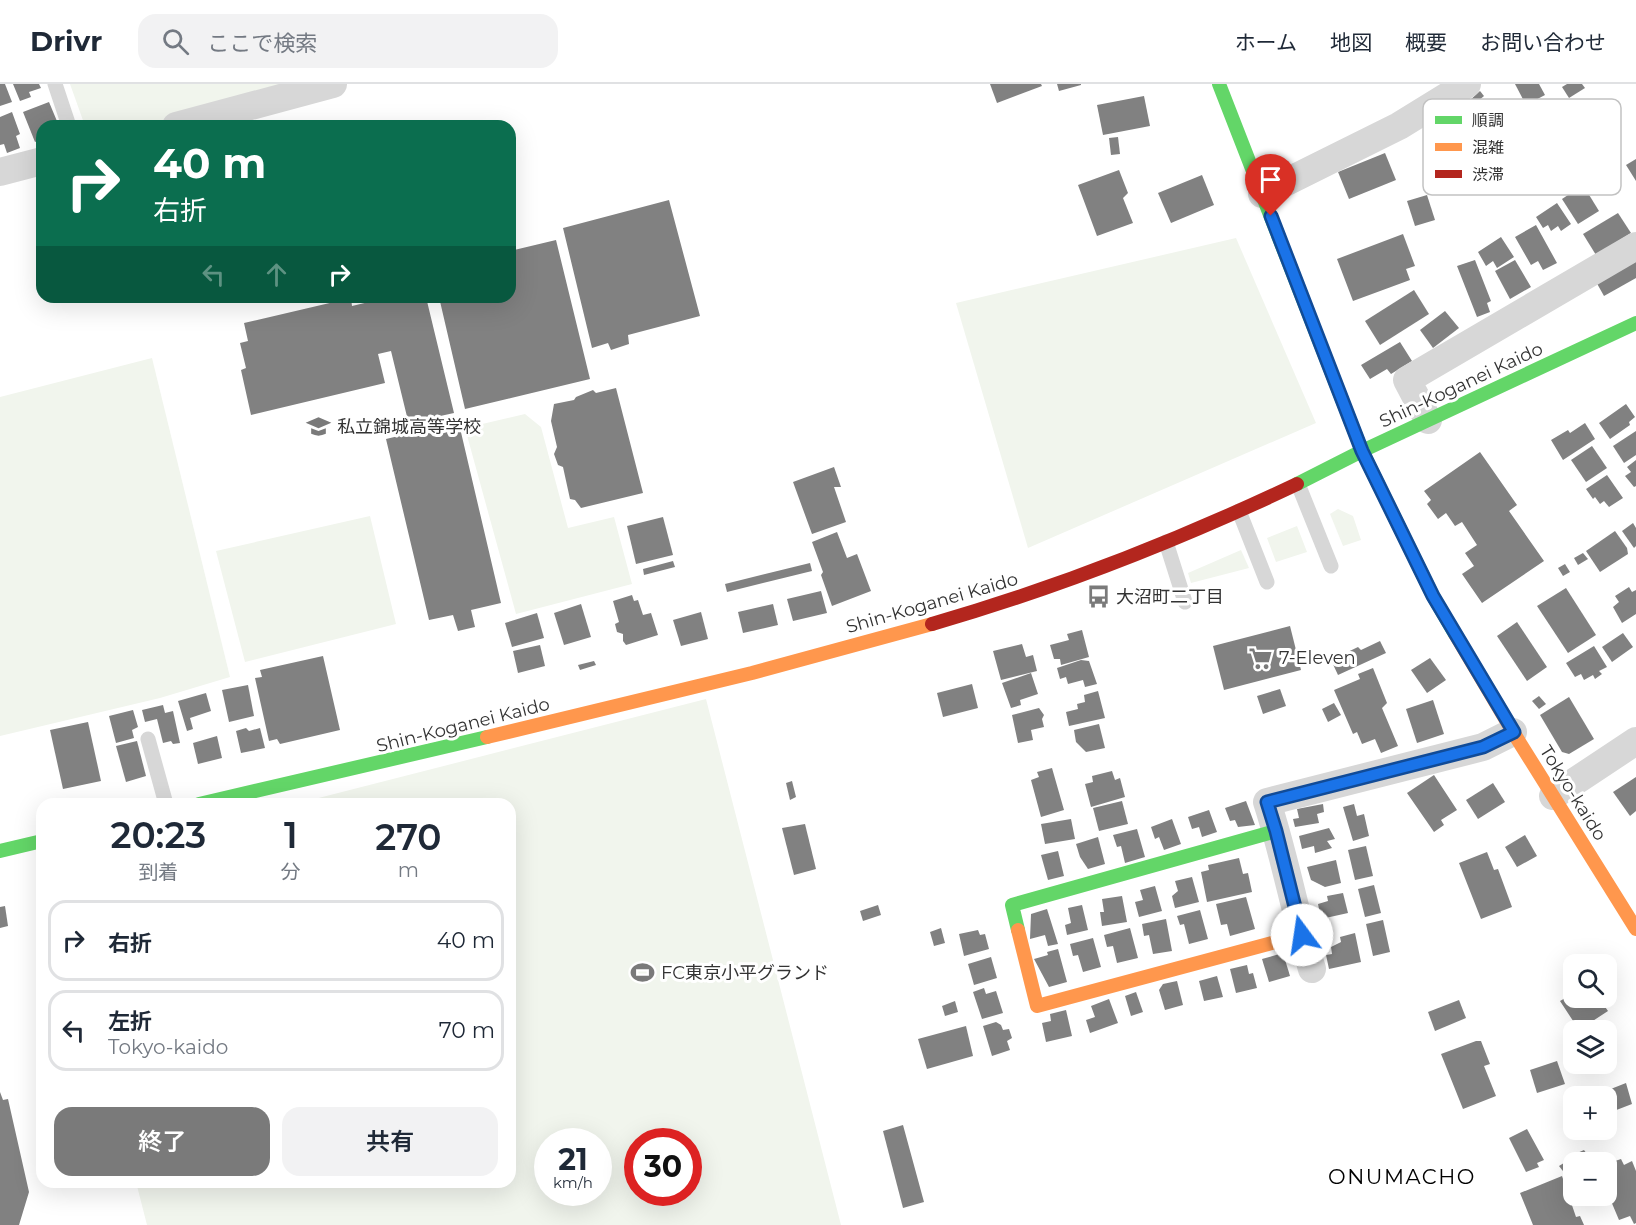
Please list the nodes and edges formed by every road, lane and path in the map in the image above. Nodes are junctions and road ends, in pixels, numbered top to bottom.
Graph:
1 (55, 84) edge
2 (333, 84) edge
3 (1219, 84) edge
4 (1467, 84) edge
5 (1443, 99) edge
6 (1423, 111) edge
7 (67, 120) edge
8 (198, 120) edge
9 (36, 163) edge
10 (0, 172) edge
11 (1262, 194) junction
12 (1636, 246) edge
13 (1636, 323) edge
14 (1428, 420) junction
15 (1362, 451) junction
16 (1298, 484) junction
17 (1239, 511) junction
18 (1166, 542) junction
19 (1331, 566) dead end
20 (1267, 582) dead end
21 (1185, 602) dead end
22 (1514, 732) junction
23 (148, 739) dead end
24 (1636, 741) edge
25 (1553, 796) junction
26 (164, 798) edge
27 (226, 798) edge
28 (1276, 831) junction
29 (36, 842) edge
30 (0, 851) edge
31 (1636, 929) edge
32 (1302, 935) junction
33 (1312, 969) dead end

1 - 7 lane
2 - 8 street
3 - 11 main road, Tokyo-kaido
4 - 5 street
6 - 11 street
9 - 10 street
11 - 15 main road, Tokyo-kaido
12 - 14 street
13 - 14 main road, Shin-Koganei Kaido
14 - 15 main road, Shin-Koganei Kaido
15 - 16 main road, Shin-Koganei Kaido
15 - 22 main road, Tokyo-kaido
16 - 17 main road, Shin-Koganei Kaido
16 - 19 lane
17 - 18 main road, Shin-Koganei Kaido
17 - 20 lane
18 - 21 lane
18 - 27 main road, Shin-Koganei Kaido
22 - 25 main road, Tokyo-kaido
22 - 28 street
23 - 26 lane
24 - 25 street
25 - 31 main road, Tokyo-kaido
28 - 32 street
28 - 32 main road
29 - 30 main road
32 - 33 street

